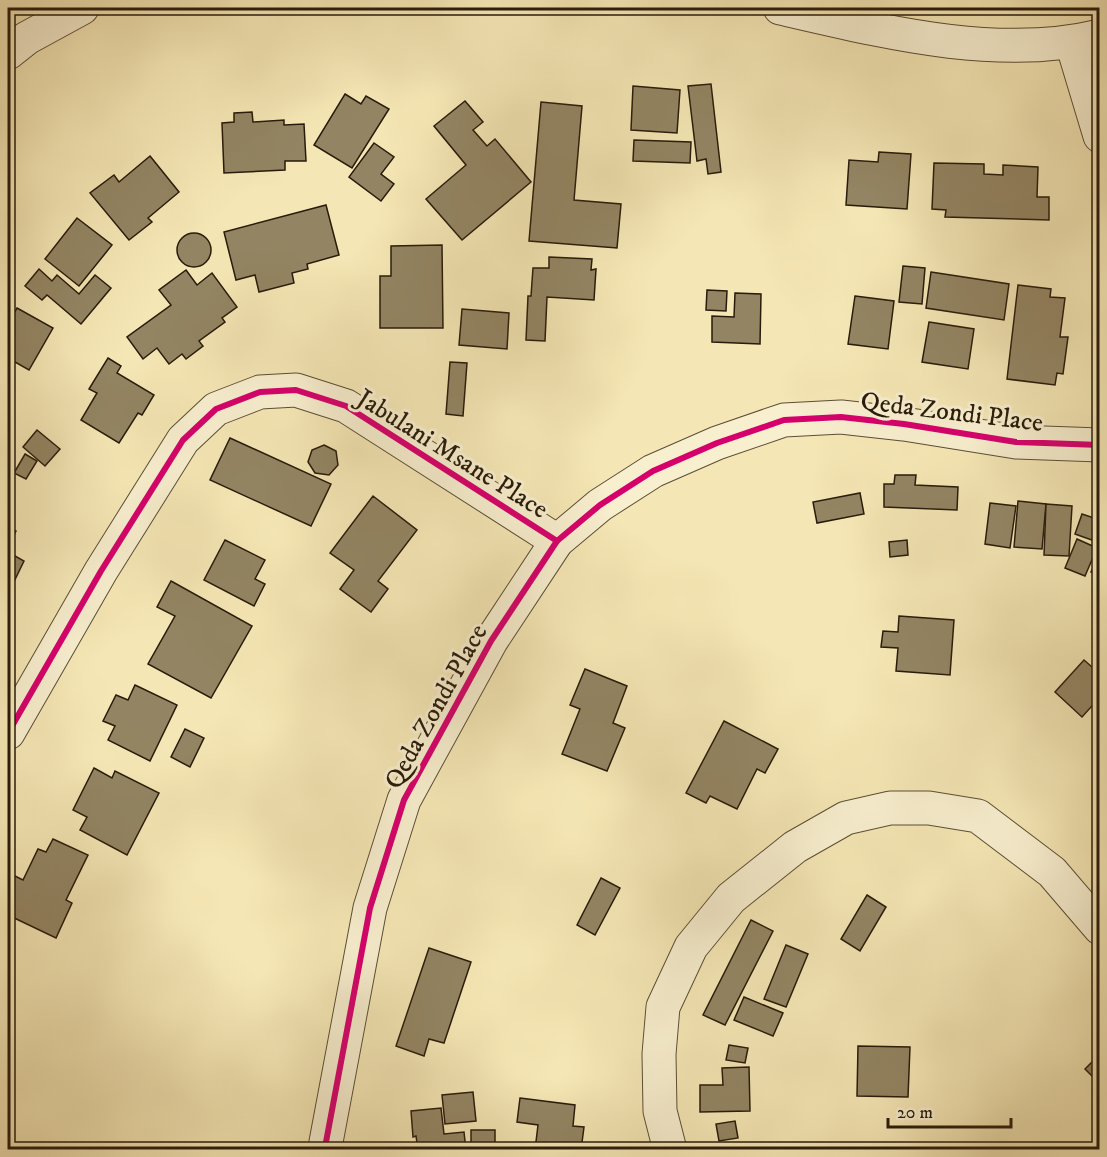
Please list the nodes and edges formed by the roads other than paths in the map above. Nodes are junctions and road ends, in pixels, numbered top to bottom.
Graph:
1 (82, 8) edge
2 (780, 8) edge
3 (1086, 40) edge
4 (8, 53) edge
5 (1100, 136) edge
6 (1100, 445) edge
7 (557, 541) junction
8 (8, 733) edge
9 (1100, 928) edge
10 (319, 1147) edge
11 (670, 1149) edge

1 - 4 street
2 - 3 street
3 - 5 street
6 - 7 street, Qeda Zondi Place
7 - 8 street, Jabulani Msane Place
7 - 10 street, Qeda Zondi Place
9 - 11 street

